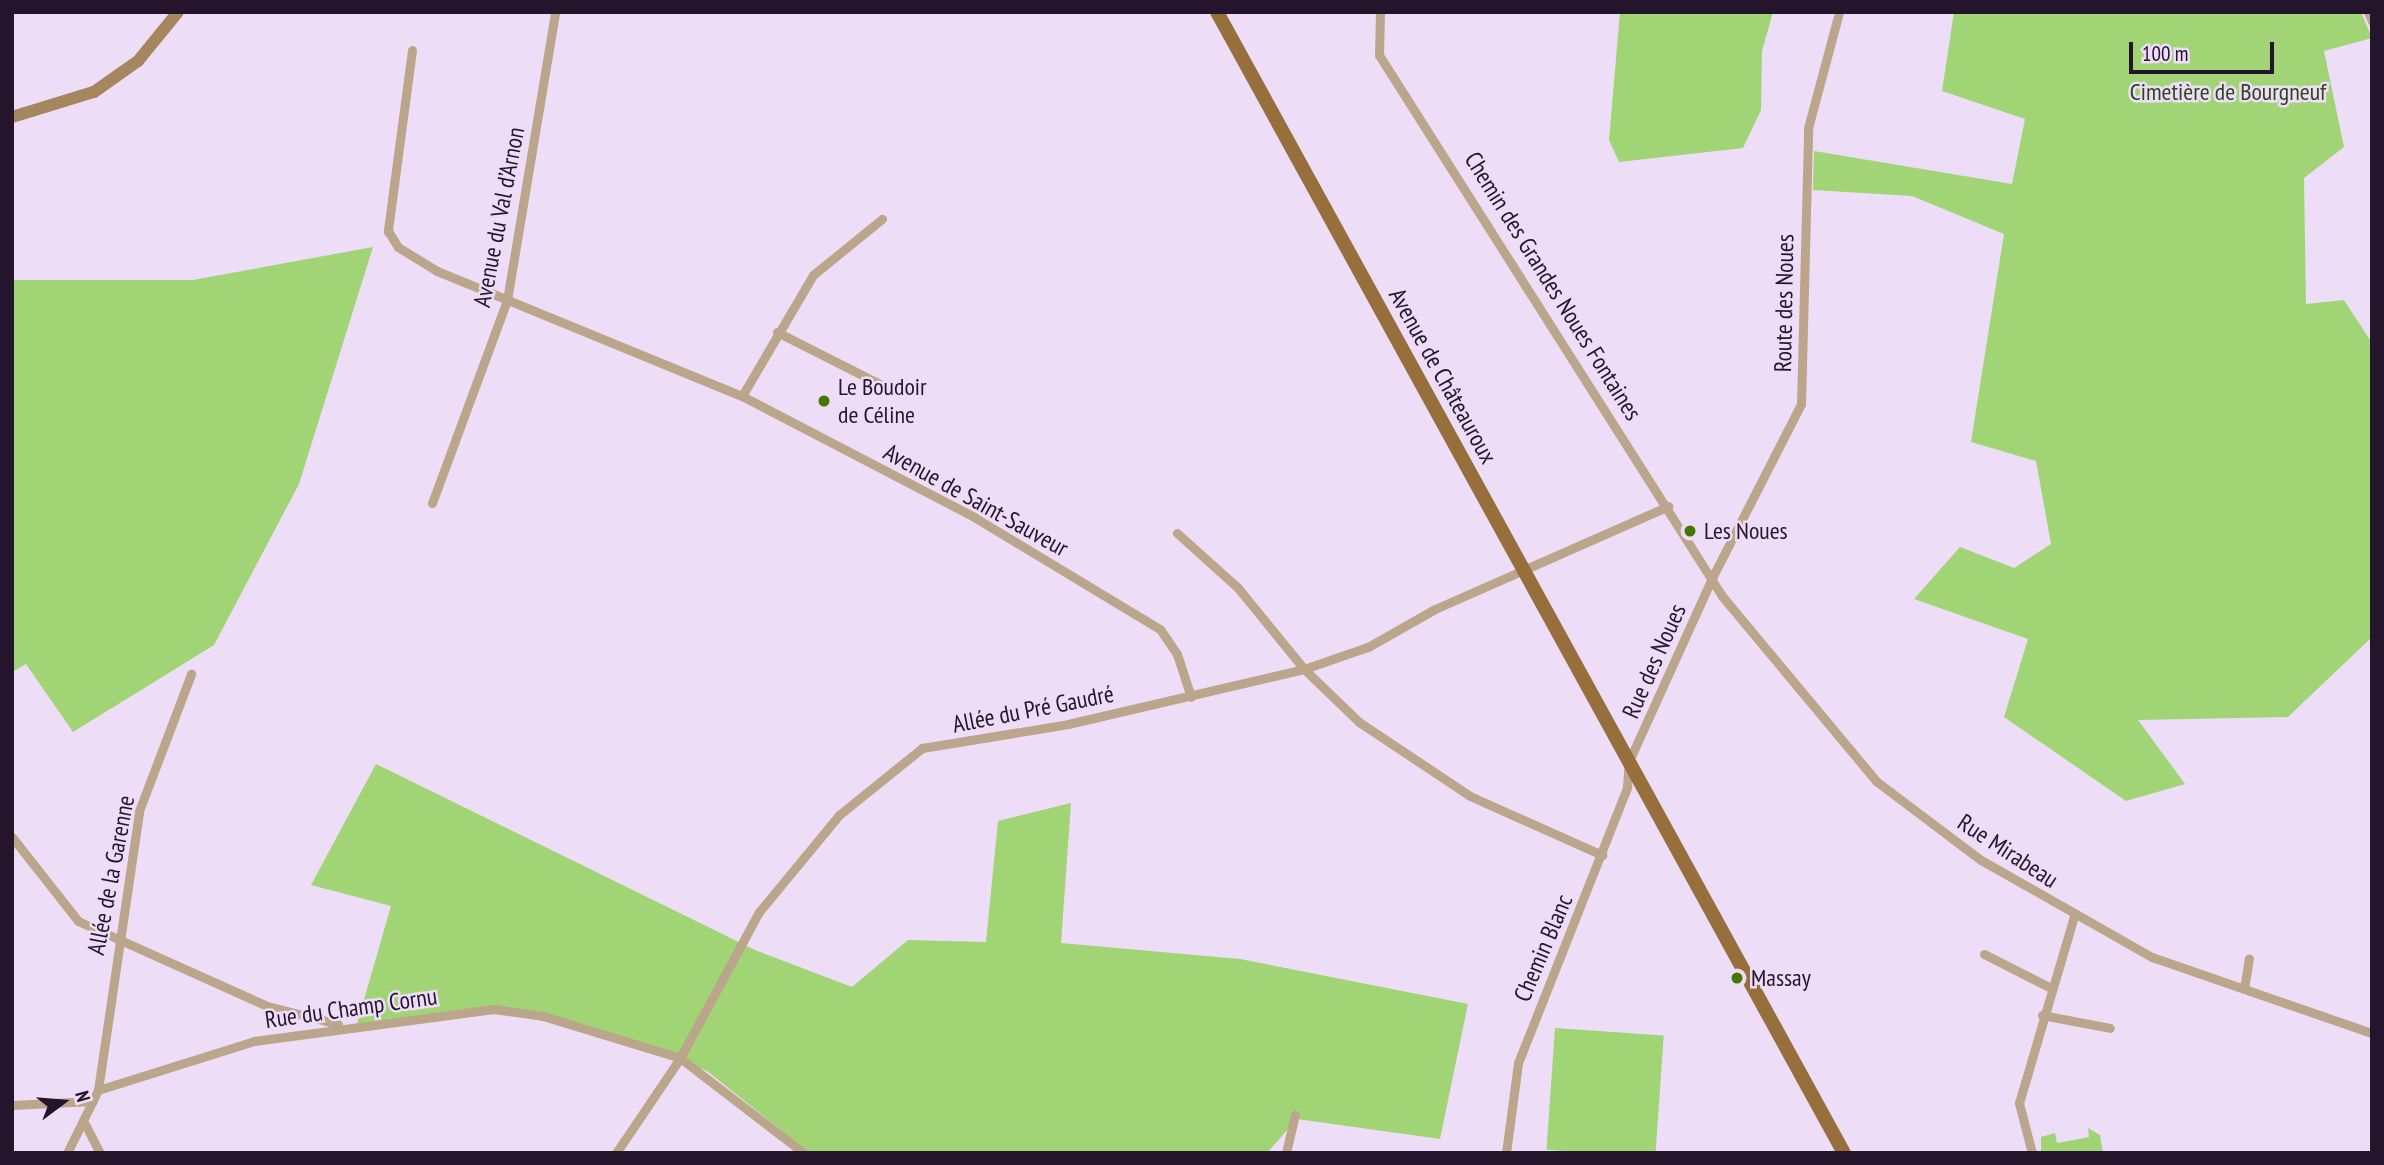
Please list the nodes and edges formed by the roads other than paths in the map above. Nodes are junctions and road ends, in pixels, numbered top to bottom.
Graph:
1 (178, 12) edge
2 (555, 12) edge
3 (1217, 12) edge
4 (1380, 12) edge
5 (1839, 12) edge
6 (2368, 12) edge
7 (2372, 22) edge
8 (412, 50) dead end
9 (12, 117) edge
10 (882, 219) dead end
11 (507, 300) junction
12 (777, 332) junction
13 (892, 390) dead end
14 (742, 396) junction
15 (432, 503) dead end
16 (1668, 506) junction
17 (1177, 533) dead end
18 (1523, 569) junction
19 (1713, 576) junction
20 (1304, 669) junction
21 (191, 674) dead end
22 (1191, 697) junction
23 (1629, 761) junction
24 (12, 837) edge
25 (1602, 855) junction
26 (2074, 916) junction
27 (115, 941) junction
28 (1984, 954) dead end
29 (2249, 958) dead end
30 (2049, 987) junction
31 (2244, 989) junction
32 (2042, 1015) junction
33 (343, 1025) junction
34 (2110, 1028) dead end
35 (2372, 1033) edge
36 (680, 1058) junction
37 (98, 1090) junction
38 (93, 1101) junction
39 (12, 1105) edge
40 (1295, 1115) dead end
41 (85, 1124) junction
42 (67, 1153) edge
43 (100, 1153) edge
44 (616, 1153) edge
45 (804, 1153) edge
46 (1286, 1153) edge
47 (1506, 1153) edge
48 (1844, 1153) edge
49 (2032, 1153) edge

1 - 9 street
2 - 11 street, Avenue du Val d’Arnon
3 - 18 main road, Avenue de Châteauroux
4 - 16 street, Chemin des Grandes Noues Fontaines
5 - 19 street, Route des Noues
6 - 7 street
8 - 11 street, Avenue de Saint-Sauveur
10 - 12 street
11 - 14 street, Avenue de Saint-Sauveur
11 - 15 street, Avenue du Val d’Arnon
12 - 13 street
12 - 14 street
14 - 22 street, Avenue de Saint-Sauveur
16 - 18 street, Allée du Pré Gaudré
16 - 19 street, Chemin des Grandes Noues Fontaines
17 - 20 street
18 - 20 street, Allée du Pré Gaudré
18 - 23 main road, Avenue de Châteauroux
19 - 23 street, Rue des Noues
19 - 26 street, Rue Mirabeau
20 - 22 street, Allée du Pré Gaudré
20 - 25 street
21 - 27 street, Allée de la Garenne
22 - 36 street, Allée du Pré Gaudré
23 - 25 street, Chemin Blanc
23 - 48 main road, Avenue de Châteauroux
24 - 27 street
25 - 47 street, Chemin Blanc
26 - 30 street
26 - 31 street, Rue Mirabeau
27 - 33 street
27 - 37 street, Allée de la Garenne
28 - 30 street
29 - 31 street
30 - 32 street
31 - 35 street, Rue Mirabeau
32 - 34 street
32 - 49 street
33 - 36 street, Rue du Champ Cornu
33 - 37 street, Rue du Champ Cornu
36 - 44 street, Allée du Pré Gaudré
36 - 45 street, Rue du Champ Cornu
37 - 38 street
38 - 39 street
38 - 41 street
40 - 46 street
41 - 42 street
41 - 43 street

